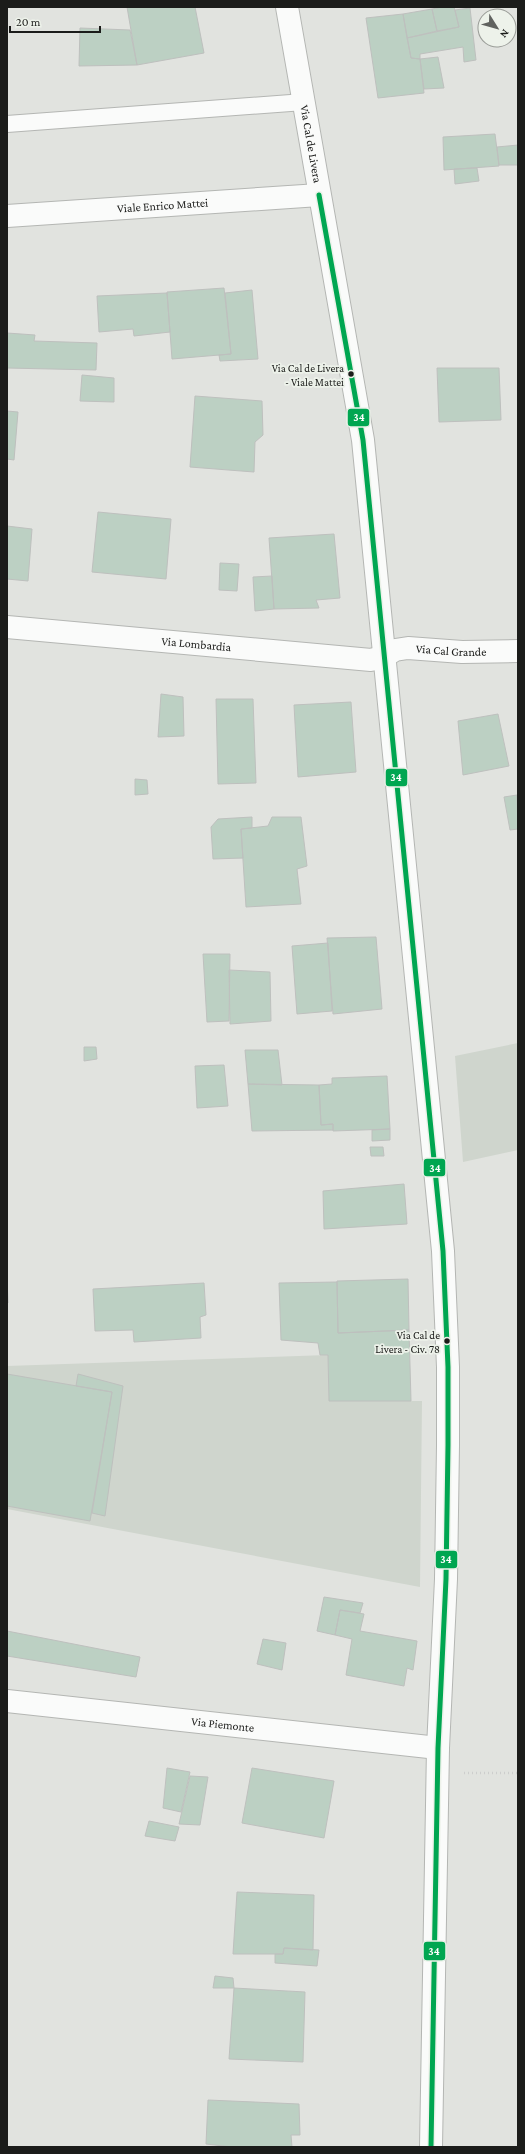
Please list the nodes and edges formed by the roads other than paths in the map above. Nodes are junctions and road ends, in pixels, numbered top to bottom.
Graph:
1 (287, 7) edge
2 (304, 102) junction
3 (7, 124) edge
4 (319, 195) junction
5 (7, 216) edge
6 (7, 627) edge
7 (518, 651) edge
8 (386, 656) junction
9 (7, 1701) edge
10 (438, 1748) junction
11 (430, 2147) edge

1 - 2 street, Via Cal de Livera
2 - 3 lane
2 - 4 street, Via Cal de Livera
4 - 5 street, Viale Enrico Mattei
4 - 8 street, Via Cal de Livera
6 - 8 street, Via Lombardia
7 - 8 street, Via Cal Grande
8 - 10 street, Via Cal de Livera
9 - 10 street, Via Piemonte
10 - 11 street, Via Cal de Livera

